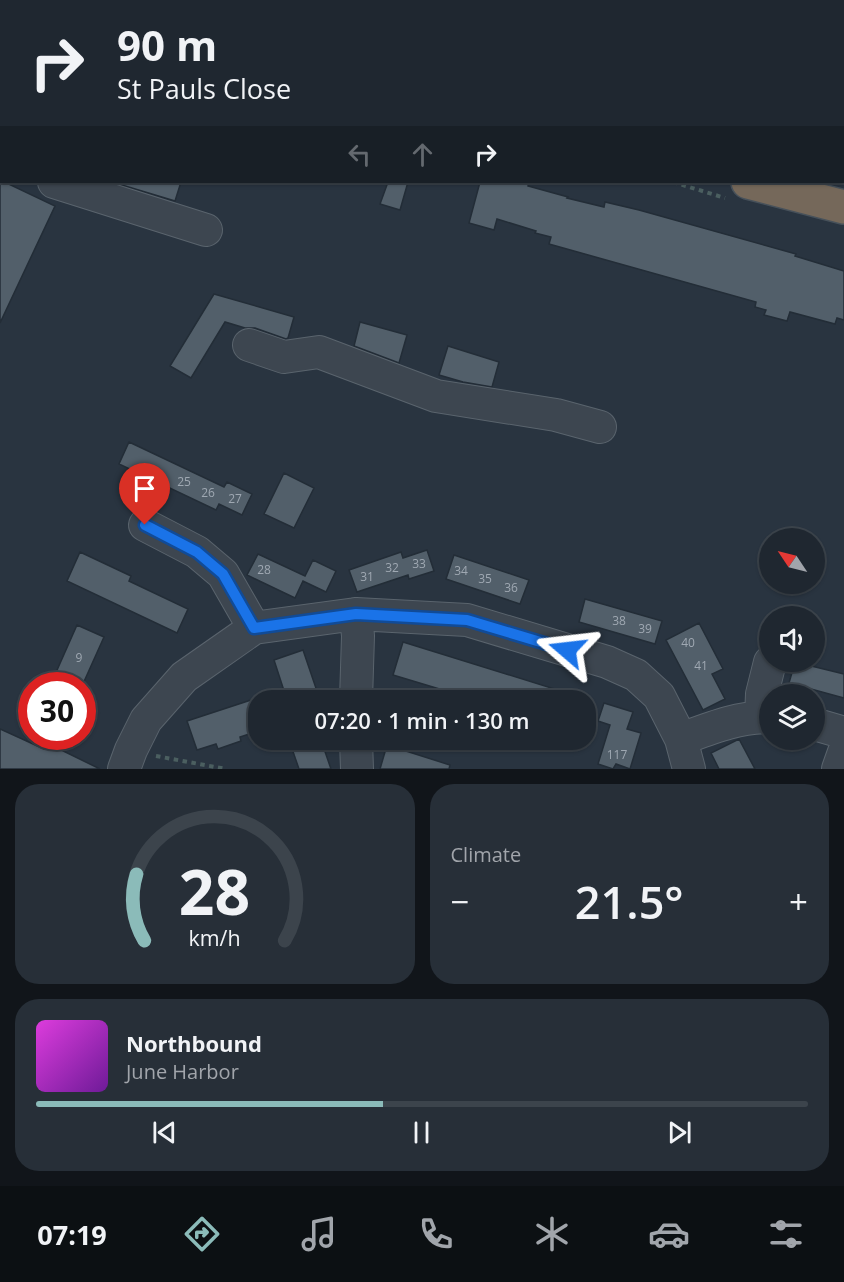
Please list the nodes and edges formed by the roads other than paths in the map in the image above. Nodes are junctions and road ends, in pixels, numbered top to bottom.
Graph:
1 (57, 183) edge
2 (752, 183) edge
3 (844, 207) edge
4 (206, 230) dead end
5 (249, 345) dead end
6 (600, 427) dead end
7 (145, 525) dead end
8 (356, 614) junction
9 (254, 628) junction
10 (356, 690) edge
11 (759, 718) edge
12 (825, 727) edge
13 (844, 735) edge
14 (356, 750) edge
15 (844, 752) edge
16 (685, 754) edge
17 (128, 759) edge
18 (357, 769) edge
19 (838, 769) edge

1 - 4 street
2 - 3 highway
5 - 6 street
7 - 9 street
8 - 9 street
8 - 10 street
8 - 16 street
9 - 17 street
11 - 16 street
12 - 13 street
14 - 18 street
15 - 19 street

